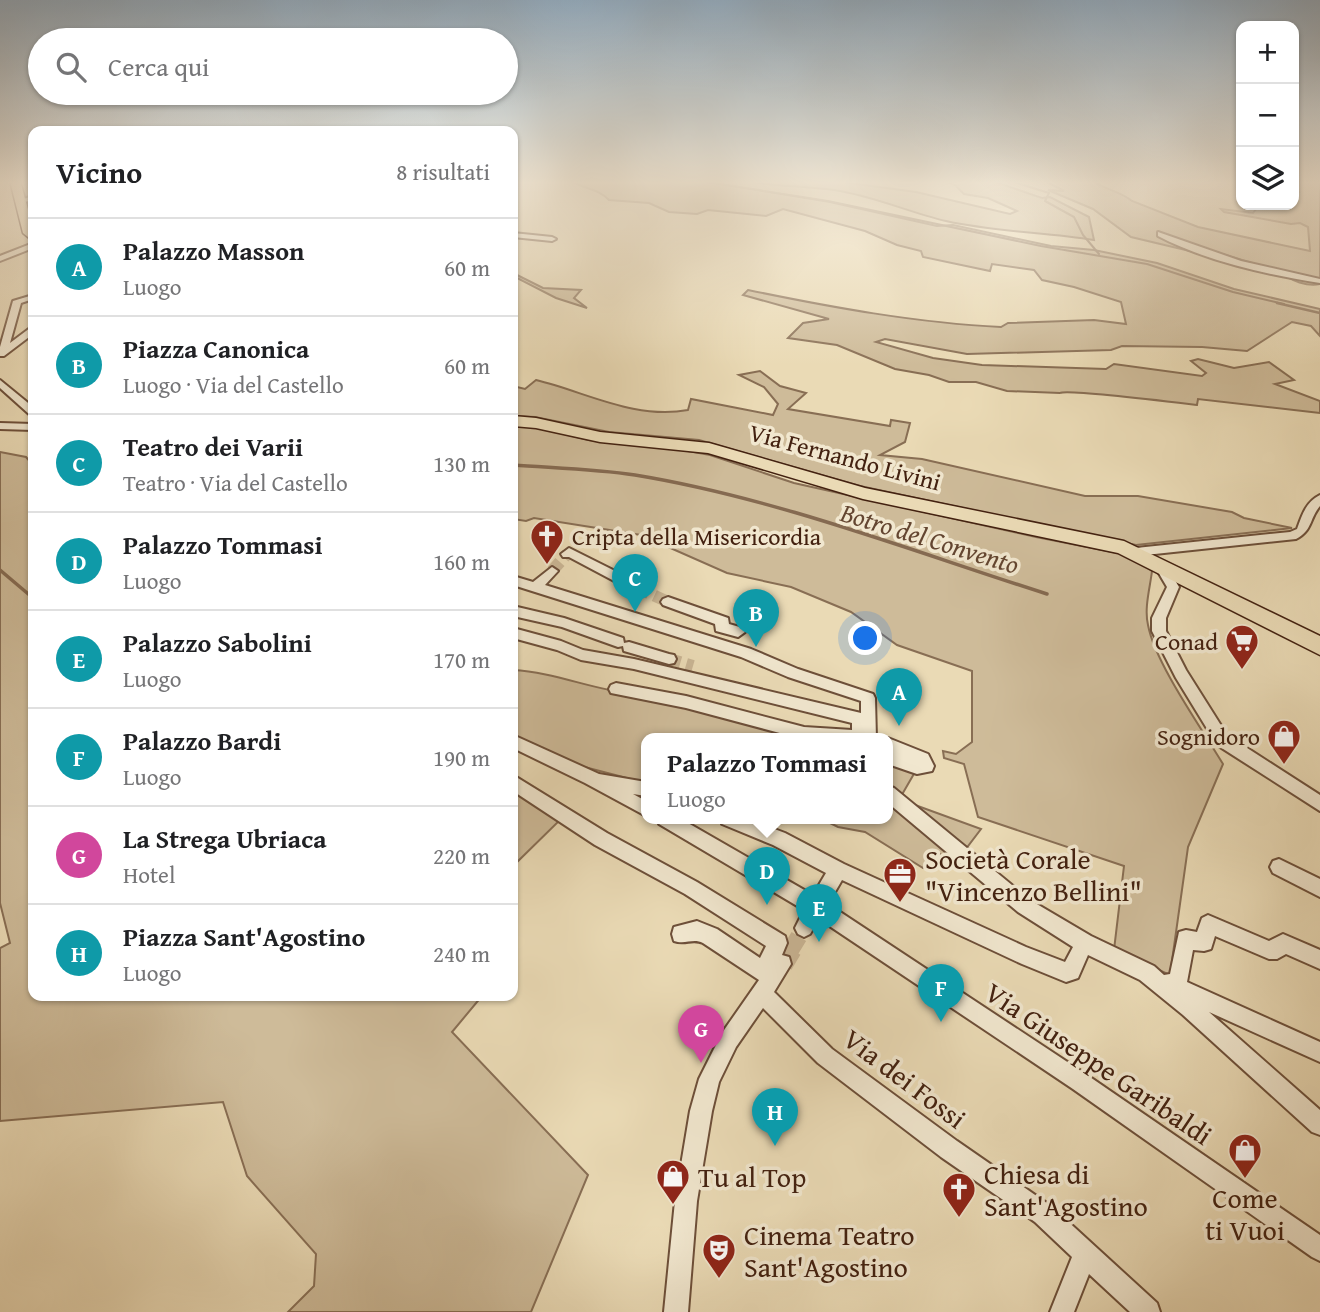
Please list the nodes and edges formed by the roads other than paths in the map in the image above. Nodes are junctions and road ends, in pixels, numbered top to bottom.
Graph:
1 (1180, 242) edge
2 (28, 247) edge
3 (0, 259) edge
4 (1320, 281) edge
5 (28, 298) edge
6 (28, 334) edge
7 (3, 337) edge
8 (2, 354) edge
9 (0, 383) edge
10 (28, 408) edge
11 (518, 421) edge
12 (0, 426) edge
13 (28, 427) edge
14 (1320, 499) edge
15 (1136, 552) junction
16 (567, 554) dead end
17 (1160, 564) junction
18 (552, 571) tunnel mouth
19 (518, 581) edge
20 (536, 586) junction
21 (638, 588) tunnel mouth
22 (668, 602) tunnel mouth
23 (518, 612) edge
24 (738, 632) dead end
25 (518, 635) edge
26 (1320, 646) edge
27 (669, 659) tunnel mouth
28 (616, 689) dead end
29 (804, 733) edge
30 (865, 733) edge
31 (867, 733) edge
32 (518, 743) edge
33 (893, 748) edge
34 (893, 758) edge
35 (591, 778) junction
36 (518, 785) edge
37 (641, 788) edge
38 (893, 797) edge
39 (1320, 804) edge
40 (641, 806) edge
41 (673, 824) edge
42 (741, 824) edge
43 (1279, 867) dead end
44 (838, 870) junction
45 (1320, 888) edge
46 (817, 907) junction
47 (804, 928) tunnel mouth
48 (681, 934) dead end
49 (1084, 943) junction
50 (1320, 960) edge
51 (1147, 973) junction
52 (771, 977) junction
53 (1177, 986) junction
54 (1320, 1052) edge
55 (1320, 1124) edge
56 (1320, 1249) edge
57 (1086, 1252) junction
58 (676, 1312) edge
59 (1062, 1312) edge
60 (1148, 1312) edge

1 - 4 street
2 - 3 street
5 - 7 street
6 - 8 street
7 - 8 street
9 - 10 street
11 - 15 main road, Via Fernando Livini
12 - 13 street
14 - 15 street
15 - 17 main road, Via Fernando Livini
16 - 21 street
17 - 26 main road, Via Fernando Livini
17 - 39 street
18 - 20 street
19 - 20 street
20 - 31 street
22 - 24 street
23 - 27 street
25 - 30 street
28 - 29 street
32 - 35 street
33 - 34 street
35 - 37 street
35 - 40 street
36 - 52 street
38 - 49 street
41 - 46 street, Via Giuseppe Garibaldi
42 - 44 street
43 - 45 street
44 - 46 street
44 - 49 street
46 - 47 street
46 - 56 street, Via Giuseppe Garibaldi
48 - 52 street, Via dei Fossi
49 - 51 street
50 - 53 street
51 - 53 street
51 - 55 street
52 - 57 street, Via dei Fossi
52 - 58 street
53 - 54 street
57 - 59 street
57 - 60 street, Via dei Fossi

